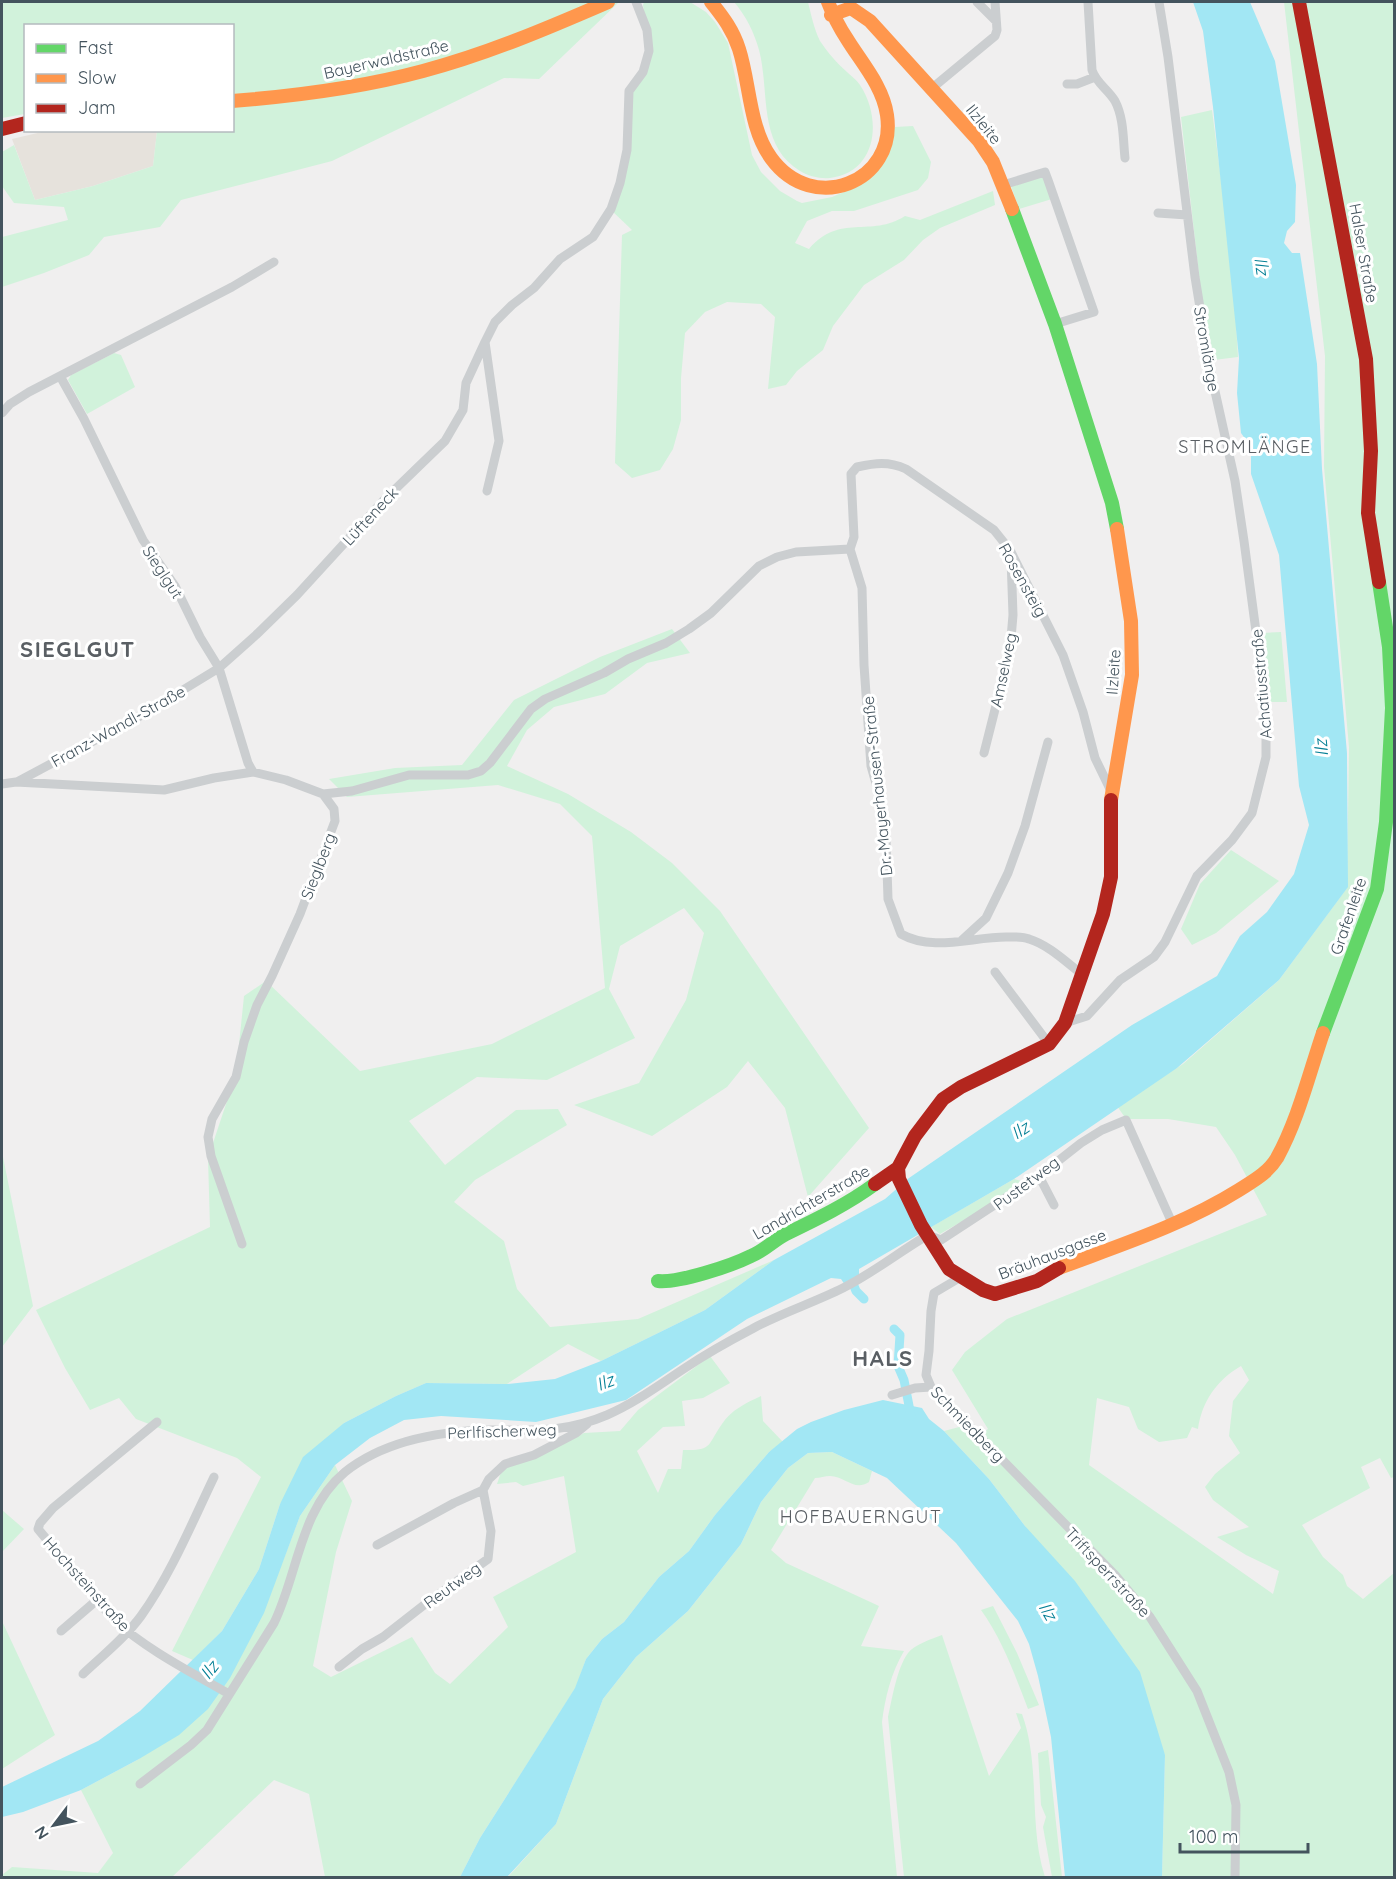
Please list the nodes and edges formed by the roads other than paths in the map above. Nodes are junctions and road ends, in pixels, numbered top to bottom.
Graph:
1 (608, 2) edge
2 (636, 2) edge
3 (711, 2) edge
4 (977, 2) edge
5 (995, 2) edge
6 (1088, 2) edge
7 (1159, 2) edge
8 (1299, 2) edge
9 (851, 5) edge
10 (830, 8) edge
11 (996, 21) junction
12 (1095, 77) junction
13 (1067, 84) dead end
14 (932, 89) junction
15 (234, 101) edge
16 (24, 124) edge
17 (2, 129) edge
18 (1125, 158) dead end
19 (1003, 185) junction
20 (1158, 213) dead end
21 (1187, 215) junction
22 (274, 262) dead end
23 (1055, 324) junction
24 (485, 342) junction
25 (60, 376) junction
26 (2, 412) edge
27 (1235, 481) joint
28 (487, 491) dead end
29 (1368, 513) joint
30 (850, 549) junction
31 (1010, 550) junction
32 (219, 668) junction
33 (1048, 742) dead end
34 (984, 753) dead end
35 (254, 772) junction
36 (16, 782) junction
37 (2, 784) edge
38 (1111, 791) junction
39 (323, 794) junction
40 (962, 940) junction
41 (996, 972) dead end
42 (1083, 975) junction
43 (1065, 1023) junction
44 (1049, 1044) junction
45 (898, 1174) junction
46 (1039, 1176) junction
47 (1054, 1205) dead end
48 (1173, 1226) junction
49 (928, 1235) junction
50 (242, 1244) dead end
51 (961, 1277) junction
52 (658, 1281) dead end
53 (931, 1387) junction
54 (897, 1394) dead end
55 (594, 1419) junction
56 (157, 1422) dead end
57 (214, 1477) dead end
58 (1021, 1479) joint
59 (483, 1490) junction
60 (378, 1545) dead end
61 (97, 1600) junction
62 (61, 1631) dead end
63 (127, 1632) junction
64 (339, 1667) dead end
65 (82, 1674) dead end
66 (226, 1692) junction
67 (140, 1784) dead end
68 (1235, 1878) edge

1 - 15 street, Bayerwaldstraße
2 - 24 street, Lüfteneck
3 - 10 street
4 - 11 street
5 - 11 street
6 - 12 street
7 - 21 street, Stromlänge
8 - 29 street, Halser Straße
9 - 10 street, Ilzleite
9 - 14 street, Ilzleite
11 - 14 street
12 - 13 street
12 - 18 street
14 - 19 street, Ilzleite
16 - 17 street
19 - 23 street, Ilzleite
19 - 23 street
20 - 21 street
21 - 27 street, Stromlänge
22 - 25 street
23 - 38 street, Ilzleite
24 - 28 street
24 - 32 street, Lüfteneck
25 - 26 street
25 - 32 street, Sieglgut
27 - 43 street, Achatiusstraße
29 - 48 street, Grafenleite
30 - 31 street, Rosensteig
30 - 39 street
30 - 40 street, Dr.-Mayerhausen-Straße
31 - 34 street, Amselweg
31 - 38 street, Rosensteig
32 - 35 street, Sieglgut
32 - 36 street, Franz-Wandl-Straße
33 - 40 street
35 - 36 street
35 - 39 street
36 - 37 street
38 - 42 street, Ilzleite
39 - 50 street, Sieglberg
40 - 42 street, Dr.-Mayerhausen-Straße
41 - 44 street
42 - 43 street, Ilzleite
43 - 44 street, Landrichterstraße
44 - 45 street, Landrichterstraße
45 - 49 street, Bräuhausgasse
45 - 52 street, Landrichterstraße
46 - 47 street
46 - 48 street, Pustetweg
46 - 49 street, Pustetweg
48 - 51 street, Bräuhausgasse
49 - 51 street, Bräuhausgasse
49 - 55 street, Perlfischerweg
51 - 53 street, Schmiedberg
53 - 54 street
53 - 58 street, Schmiedberg
55 - 59 street
55 - 66 street, Perlfischerweg
56 - 61 street, Hochsteinstraße
57 - 63 street
58 - 68 street, Triftsperrstraße
59 - 60 street
59 - 64 street, Reutweg
61 - 62 street
61 - 63 street, Hochsteinstraße
63 - 65 street
63 - 66 street, Hochsteinstraße
66 - 67 street, Perlfischerweg

